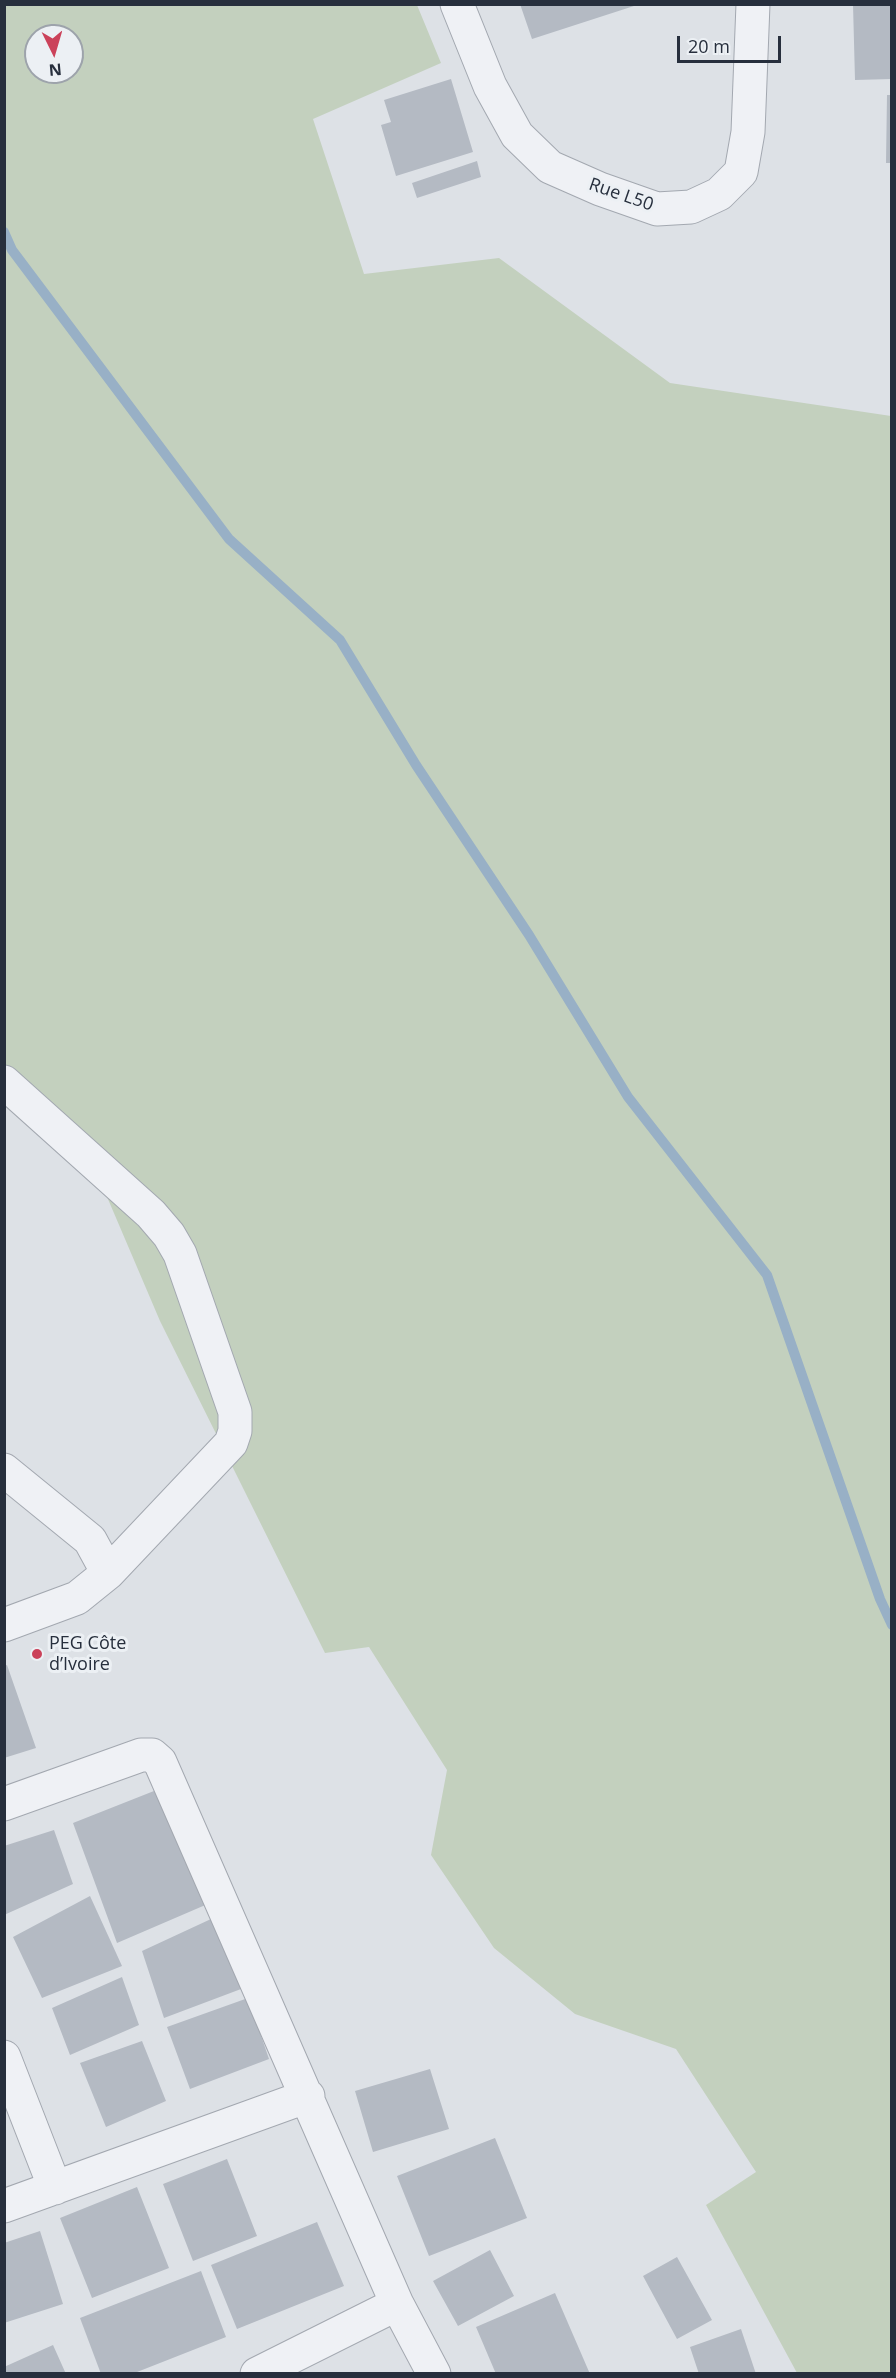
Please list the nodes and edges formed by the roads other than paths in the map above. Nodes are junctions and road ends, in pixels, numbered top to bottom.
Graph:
1 (457, 4) edge
2 (753, 4) edge
3 (4, 1082) edge
4 (4, 1470) edge
5 (108, 1573) junction
6 (4, 1625) edge
7 (4, 1804) edge
8 (4, 2057) edge
9 (308, 2096) junction
10 (55, 2187) junction
11 (4, 2206) edge
12 (398, 2304) junction
13 (257, 2373) edge
14 (434, 2373) edge

1 - 2 street, Rue L50
3 - 5 street
4 - 5 street
5 - 6 street
7 - 9 street
8 - 10 street
9 - 10 street
9 - 12 street
10 - 11 street
12 - 13 street
12 - 14 street

